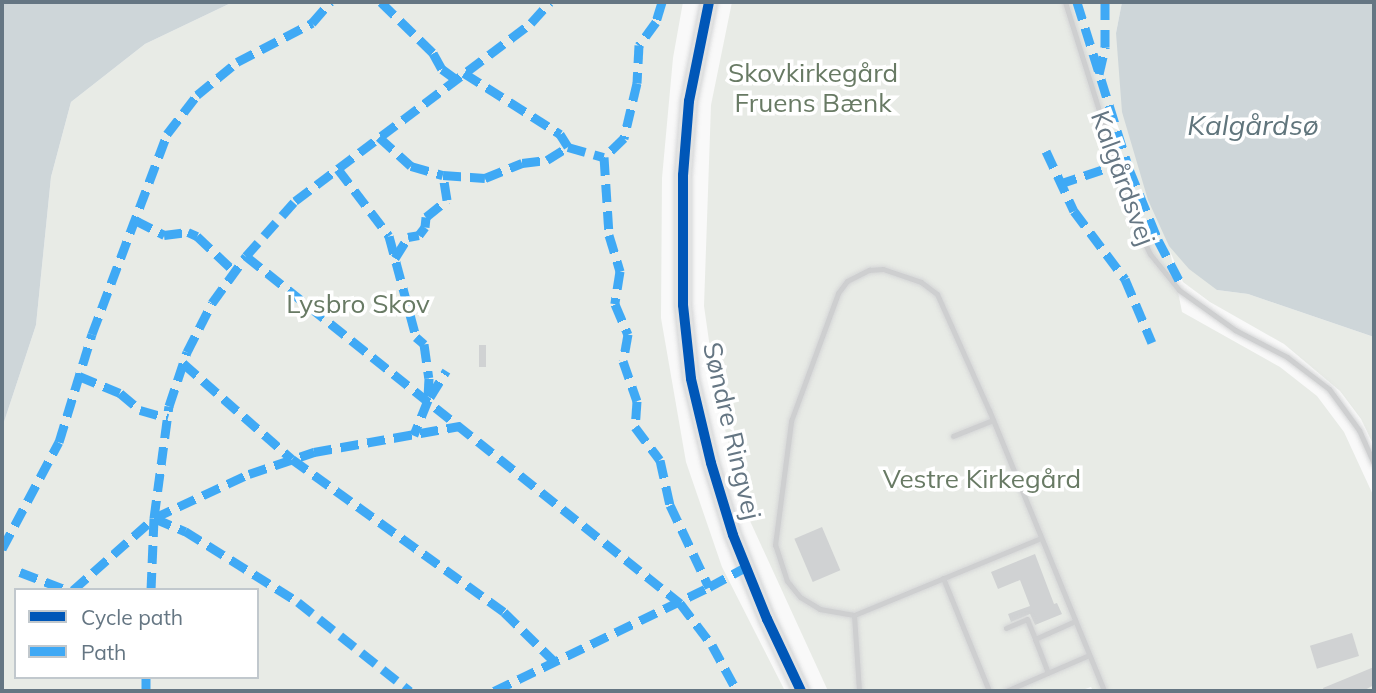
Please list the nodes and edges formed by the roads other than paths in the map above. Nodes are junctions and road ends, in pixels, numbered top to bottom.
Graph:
1 (709, 2) edge
2 (1065, 2) edge
3 (993, 420) junction
4 (953, 436) dead end
5 (1374, 464) edge
6 (1041, 538) junction
7 (943, 578) junction
8 (854, 615) junction
9 (1075, 621) junction
10 (1006, 628) dead end
11 (1035, 639) junction
12 (1089, 655) junction
13 (1048, 673) junction
14 (801, 691) edge
15 (859, 691) edge
16 (989, 691) edge
17 (1006, 691) edge
18 (1104, 691) edge

1 - 14 main road, Søndre Ringvej
2 - 5 lane, Kalgårdsvej
3 - 4 lane
3 - 6 lane
3 - 8 lane
6 - 7 lane
6 - 9 lane
7 - 8 lane
7 - 16 lane
8 - 15 lane
9 - 11 lane
9 - 12 lane
10 - 11 lane
11 - 13 lane
12 - 13 lane
12 - 18 lane
13 - 17 lane

